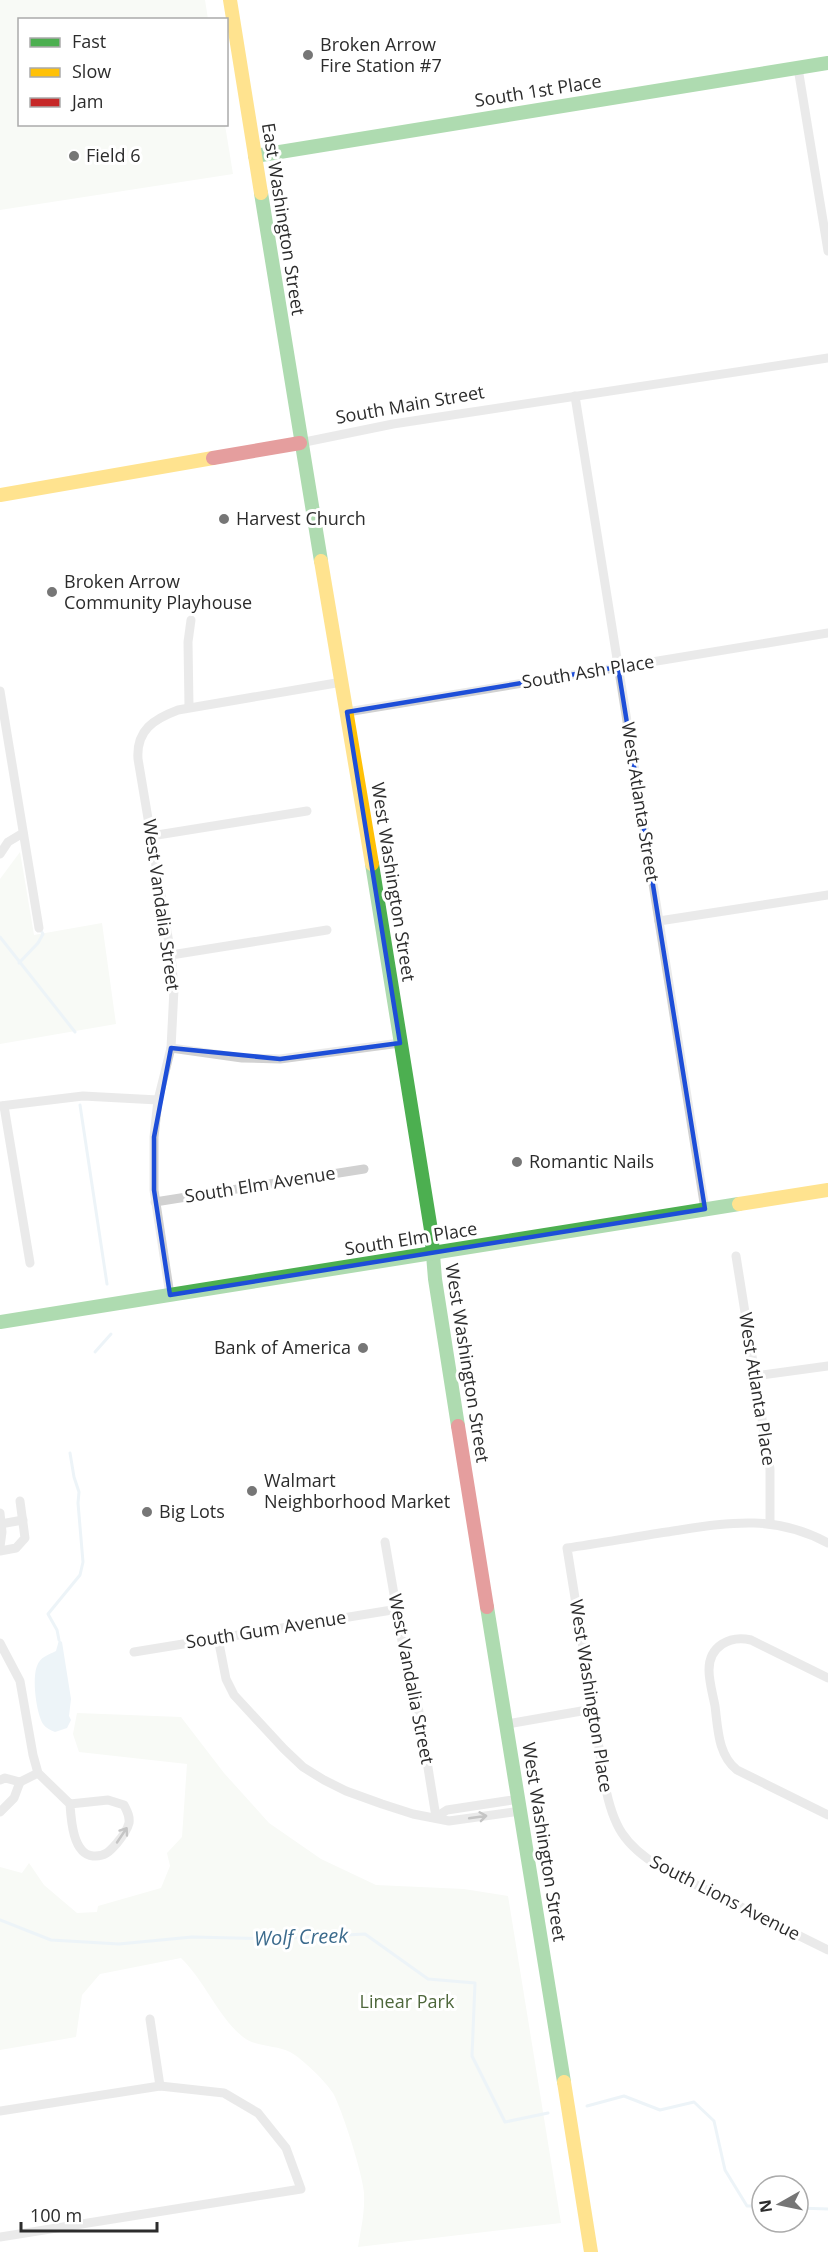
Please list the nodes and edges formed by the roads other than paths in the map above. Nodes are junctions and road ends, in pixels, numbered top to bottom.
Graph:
1 (230, 0) edge
2 (828, 63) edge
3 (798, 68) junction
4 (255, 156) junction
5 (828, 251) edge
6 (828, 358) edge
7 (575, 396) junction
8 (300, 443) junction
9 (0, 495) edge
10 (191, 620) dead end
11 (828, 633) edge
12 (618, 667) junction
13 (342, 682) junction
14 (0, 691) edge
15 (189, 707) junction
16 (347, 712) junction
17 (307, 811) dead end
18 (23, 833) junction
19 (151, 836) junction
20 (0, 854) edge
21 (828, 895) edge
22 (659, 921) junction
23 (39, 928) dead end
24 (327, 930) dead end
25 (171, 955) junction
26 (400, 1042) junction
27 (171, 1048) junction
28 (158, 1100) junction
29 (2, 1106) edge
30 (364, 1169) dead end
31 (828, 1190) edge
32 (155, 1202) junction
33 (705, 1209) junction
34 (433, 1254) junction
35 (736, 1256) dead end
36 (30, 1263) dead end
37 (171, 1295) junction
38 (0, 1322) edge
39 (828, 1366) edge
40 (754, 1376) junction
41 (20, 1501) dead end
42 (0, 1513) edge
43 (23, 1520) junction
44 (770, 1523) junction
45 (1, 1524) edge
46 (386, 1542) dead end
47 (828, 1543) edge
48 (0, 1549) edge
49 (398, 1609) junction
50 (218, 1638) junction
51 (0, 1643) edge
52 (134, 1652) dead end
53 (828, 1678) edge
54 (593, 1709) junction
55 (507, 1724) junction
56 (39, 1773) junction
57 (0, 1780) edge
58 (20, 1782) junction
59 (70, 1804) junction
60 (520, 1805) junction
61 (0, 1812) edge
62 (828, 1815) edge
63 (436, 1817) junction
64 (626, 1841) joint
65 (828, 1950) edge
66 (150, 2019) dead end
67 (160, 2086) junction
68 (0, 2111) edge
69 (0, 2236) edge
70 (591, 2252) edge

1 - 4 main road, East Washington Street
2 - 3 main road, South 1st Place
3 - 4 main road, South 1st Place
3 - 5 street
4 - 8 main road, East Washington Street
6 - 7 street, South Main Street
7 - 8 street, South Main Street
7 - 12 street, West Atlanta Street
8 - 9 main road, South Main Street
8 - 13 main road, West Washington Street
10 - 15 street
11 - 12 street, South Ash Place
12 - 16 street, South Ash Place
12 - 22 street, West Atlanta Street
13 - 15 street
13 - 16 main road, West Washington Street
14 - 18 street
15 - 19 street, West Vandalia Street
16 - 26 main road, West Washington Street
17 - 19 street
18 - 20 street
18 - 23 street
19 - 25 street, West Vandalia Street
21 - 22 street
22 - 33 street, West Atlanta Street
24 - 25 street
25 - 27 street, West Vandalia Street
26 - 27 street
26 - 34 main road, West Washington Street
27 - 28 street, West Vandalia Street
28 - 29 street
28 - 32 street, West Vandalia Street
29 - 36 street
30 - 32 street, South Elm Avenue
31 - 33 main road, South Elm Place
32 - 37 street, West Vandalia Street
33 - 34 main road, South Elm Place
34 - 37 main road, South Elm Place
34 - 55 main road, West Washington Street
35 - 40 street, West Atlanta Place
37 - 38 main road, South Elm Place
39 - 40 street
40 - 44 street, West Atlanta Place
41 - 43 street
42 - 45 street
43 - 45 street
43 - 48 street
44 - 47 street
44 - 54 street, West Washington Place
45 - 48 street
46 - 49 street, West Vandalia Street
49 - 50 street, South Gum Avenue
49 - 63 street, West Vandalia Street
50 - 52 street, South Gum Avenue
50 - 63 street
51 - 56 street
53 - 62 street
54 - 55 street
54 - 64 street, West Washington Place
55 - 60 main road, West Washington Street
56 - 58 street
56 - 59 street
57 - 58 street
58 - 61 street
59 -> 59 street
60 - 63 street
60 - 70 main road, West Washington Street
64 - 65 street, South Lions Avenue
66 - 67 street
67 - 68 street
67 - 69 street

